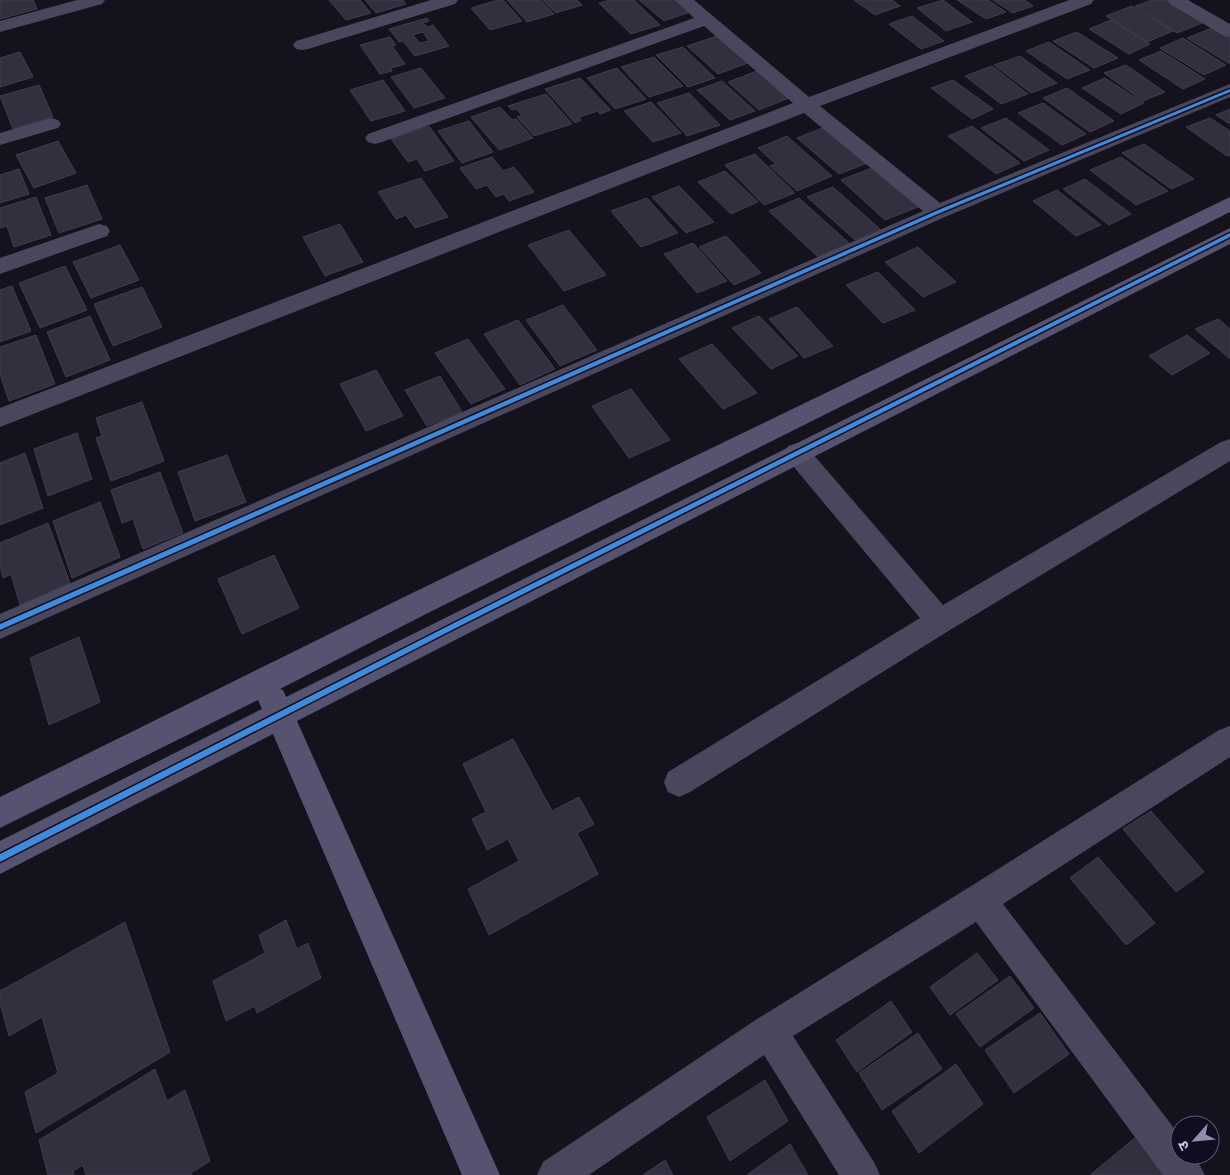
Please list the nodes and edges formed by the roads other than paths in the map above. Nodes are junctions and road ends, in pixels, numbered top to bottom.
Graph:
1 (96, 0) edge
2 (449, 0) edge
3 (684, 0) edge
4 (1085, 0) edge
5 (1176, 0) edge
6 (707, 20) junction
7 (0, 27) edge
8 (1230, 32) edge
9 (302, 45) dead end
10 (1230, 90) edge
11 (806, 105) junction
12 (51, 124) dead end
13 (375, 138) dead end
14 (0, 139) edge
15 (1230, 204) edge
16 (938, 212) junction
17 (99, 231) dead end
18 (1230, 235) edge
19 (0, 266) edge
20 (0, 418) edge
21 (1230, 449) edge
22 (797, 453) junction
23 (502, 563) junction
24 (521, 592) junction
25 (940, 622) junction
26 (0, 627) edge
27 (265, 682) junction
28 (279, 716) junction
29 (1230, 740) edge
30 (679, 782) dead end
31 (0, 813) edge
32 (0, 858) edge
33 (980, 900) junction
34 (769, 1031) junction
35 (481, 1175) edge
36 (556, 1175) edge
37 (861, 1175) edge
38 (1186, 1175) edge

1 - 7 street
2 - 9 street
3 - 6 street
4 - 11 street
5 - 8 street
6 - 11 street
6 - 13 street
10 - 16 street
11 - 16 street
11 - 20 street
12 - 14 street
15 - 23 street
16 - 26 street
17 - 19 street
18 - 22 street
21 - 25 street
22 - 24 street
22 - 25 street
23 - 24 street
23 - 27 street
24 - 28 street
25 - 30 street
27 - 28 street
27 - 31 street
28 - 32 street
28 - 35 street
29 - 33 street
33 - 34 street
33 - 38 street
34 - 36 street
34 - 37 street

